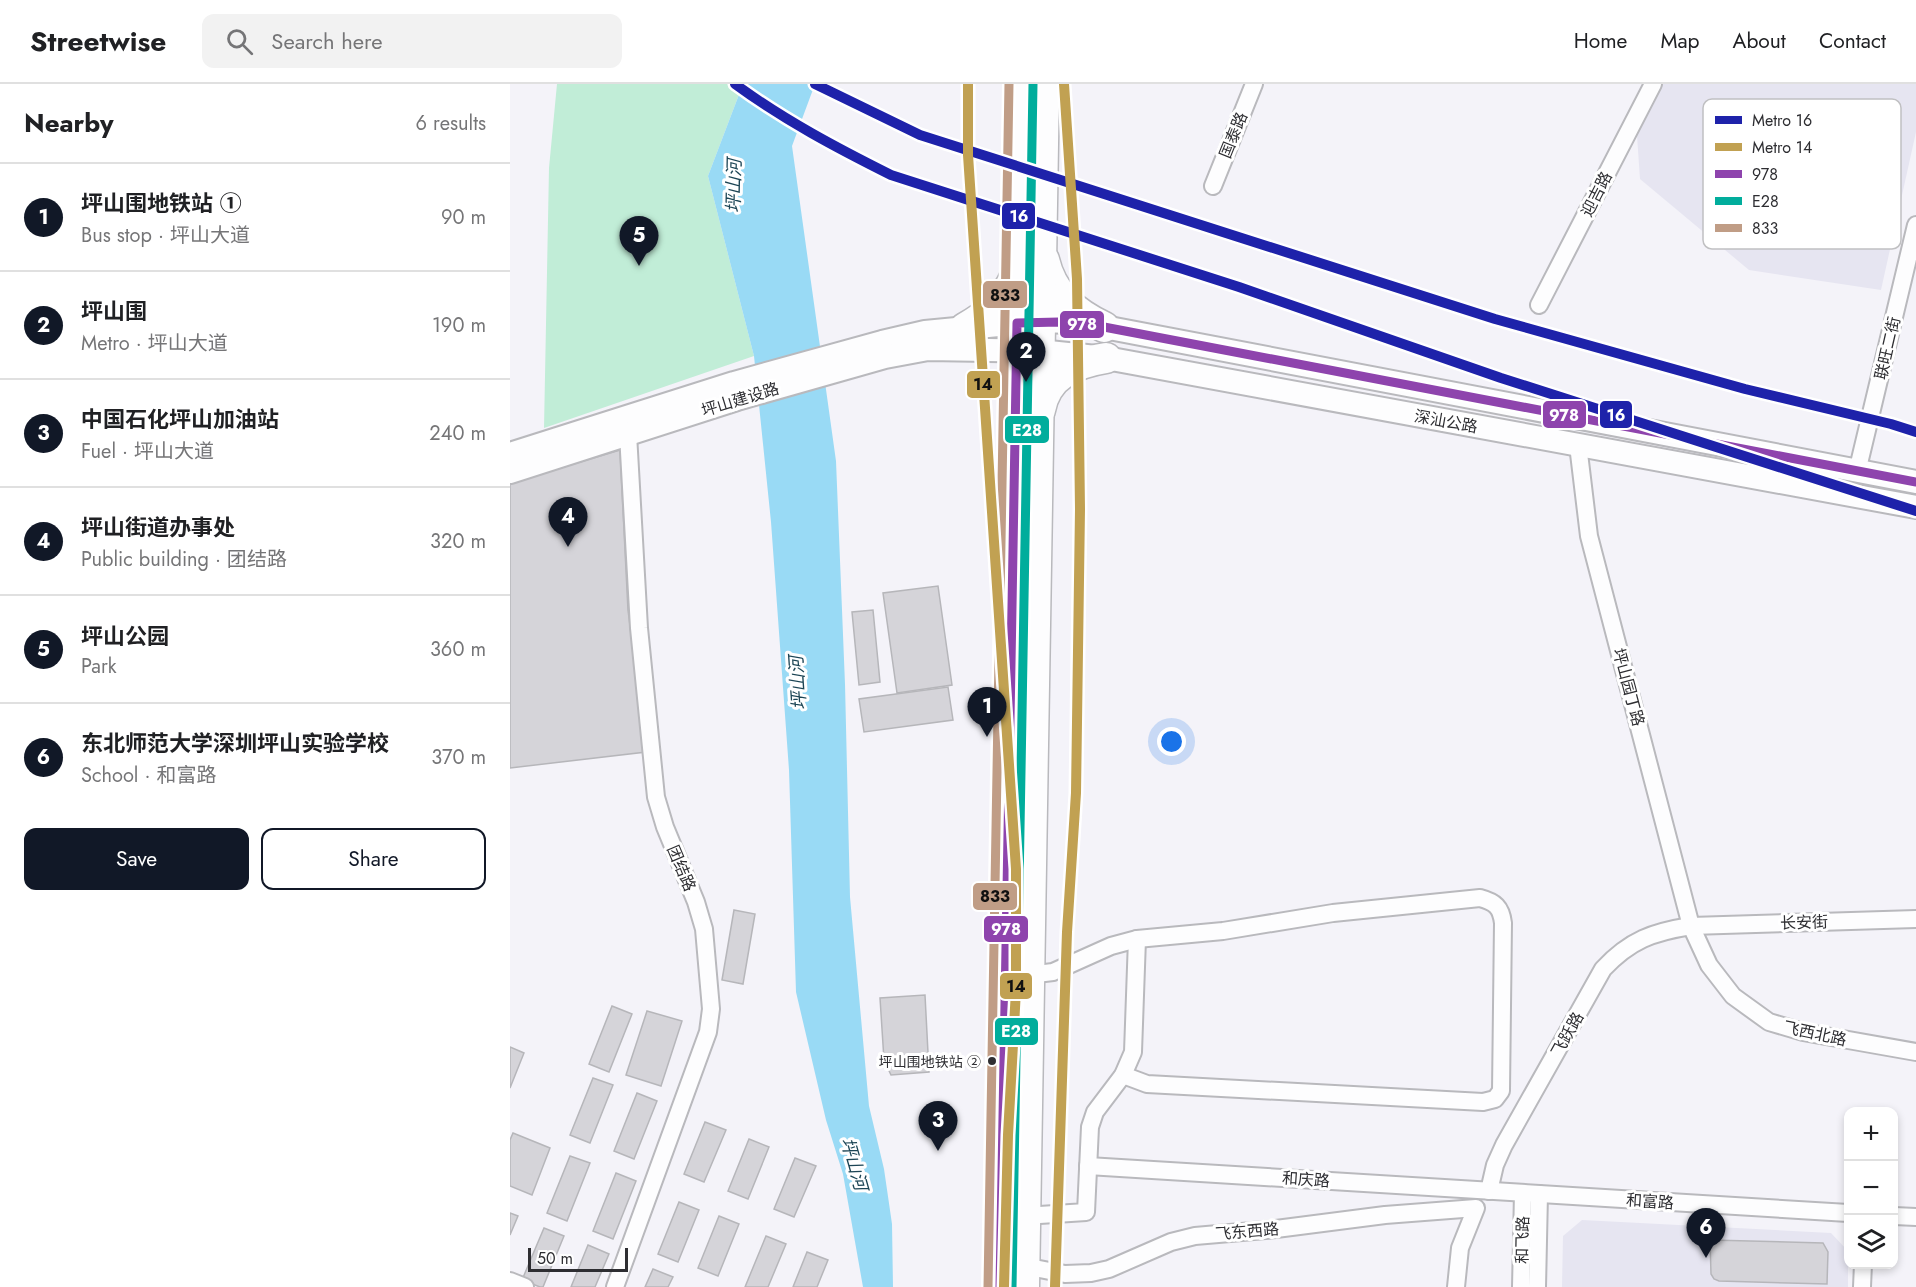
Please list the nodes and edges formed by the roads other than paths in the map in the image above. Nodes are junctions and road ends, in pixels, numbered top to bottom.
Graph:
1 (1021, 84) edge
2 (1044, 84) edge
3 (1254, 84) edge
4 (1653, 84) edge
5 (1213, 186) dead end
6 (1916, 225) edge
7 (1041, 245) junction
8 (1018, 272) junction
9 (1539, 305) dead end
10 (1104, 327) junction
11 (1028, 336) junction
12 (969, 339) junction
13 (1107, 358) junction
14 (736, 391) junction
15 (1015, 395) junction
16 (1038, 416) junction
17 (628, 434) junction
18 (1578, 445) junction
19 (510, 454) edge
20 (510, 472) edge
21 (1857, 472) junction
22 (1916, 482) edge
23 (1916, 507) edge
24 (1916, 919) edge
25 (1692, 926) junction
26 (1137, 939) junction
27 (1028, 975) junction
28 (1916, 1052) edge
29 (1123, 1075) junction
30 (1088, 1166) junction
31 (1489, 1191) junction
32 (1531, 1193) junction
33 (1844, 1213) edge
34 (1024, 1216) junction
35 (1898, 1216) edge
36 (1916, 1217) edge
37 (1863, 1269) edge
38 (1024, 1276) edge
39 (510, 1281) edge
40 (525, 1287) edge
41 (615, 1287) edge
42 (1000, 1287) edge
43 (1456, 1287) edge
44 (1521, 1287) edge
45 (1537, 1287) edge
46 (1863, 1287) edge

1 - 8 highway
2 - 7 highway
3 - 5 street, 国泰路
4 - 9 street, 迎吉路
6 - 21 street, 联旺二街
7 - 10 highway
7 - 11 highway
8 - 11 highway
8 - 12 highway
10 - 11 main road, 深汕公路
10 - 21 main road, 深汕公路
11 - 12 main road, 深汕公路
11 - 13 main road, 深汕公路
11 - 15 highway
11 - 16 highway
12 - 14 main road, 坪山建设路
12 - 15 main road
13 - 16 highway
13 - 18 main road, 深汕公路
14 - 17 main road, 坪山建设路
14 - 19 main road, 坪山建设路
15 - 42 highway
16 - 27 highway
17 - 20 main road, 坪山建设路
17 - 41 street, 团结路
18 - 23 main road, 深汕公路
18 - 25 street, 坪山园丁路
21 - 22 main road, 深汕公路
24 - 25 street, 长安街
25 - 28 street, 飞西北路
25 - 31 street, 飞跃路
26 - 27 street
26 - 29 street
26 - 29 street
27 - 34 highway
29 - 30 street
30 - 31 street, 和庆路
30 - 34 street
31 - 32 street, 和庆路
32 - 33 street, 和富路
32 - 44 street, 和飞路
32 - 45 street, 和飞路
34 - 38 highway
35 - 36 street
37 - 46 street
38 - 43 street, 飞东西路
39 - 40 street

